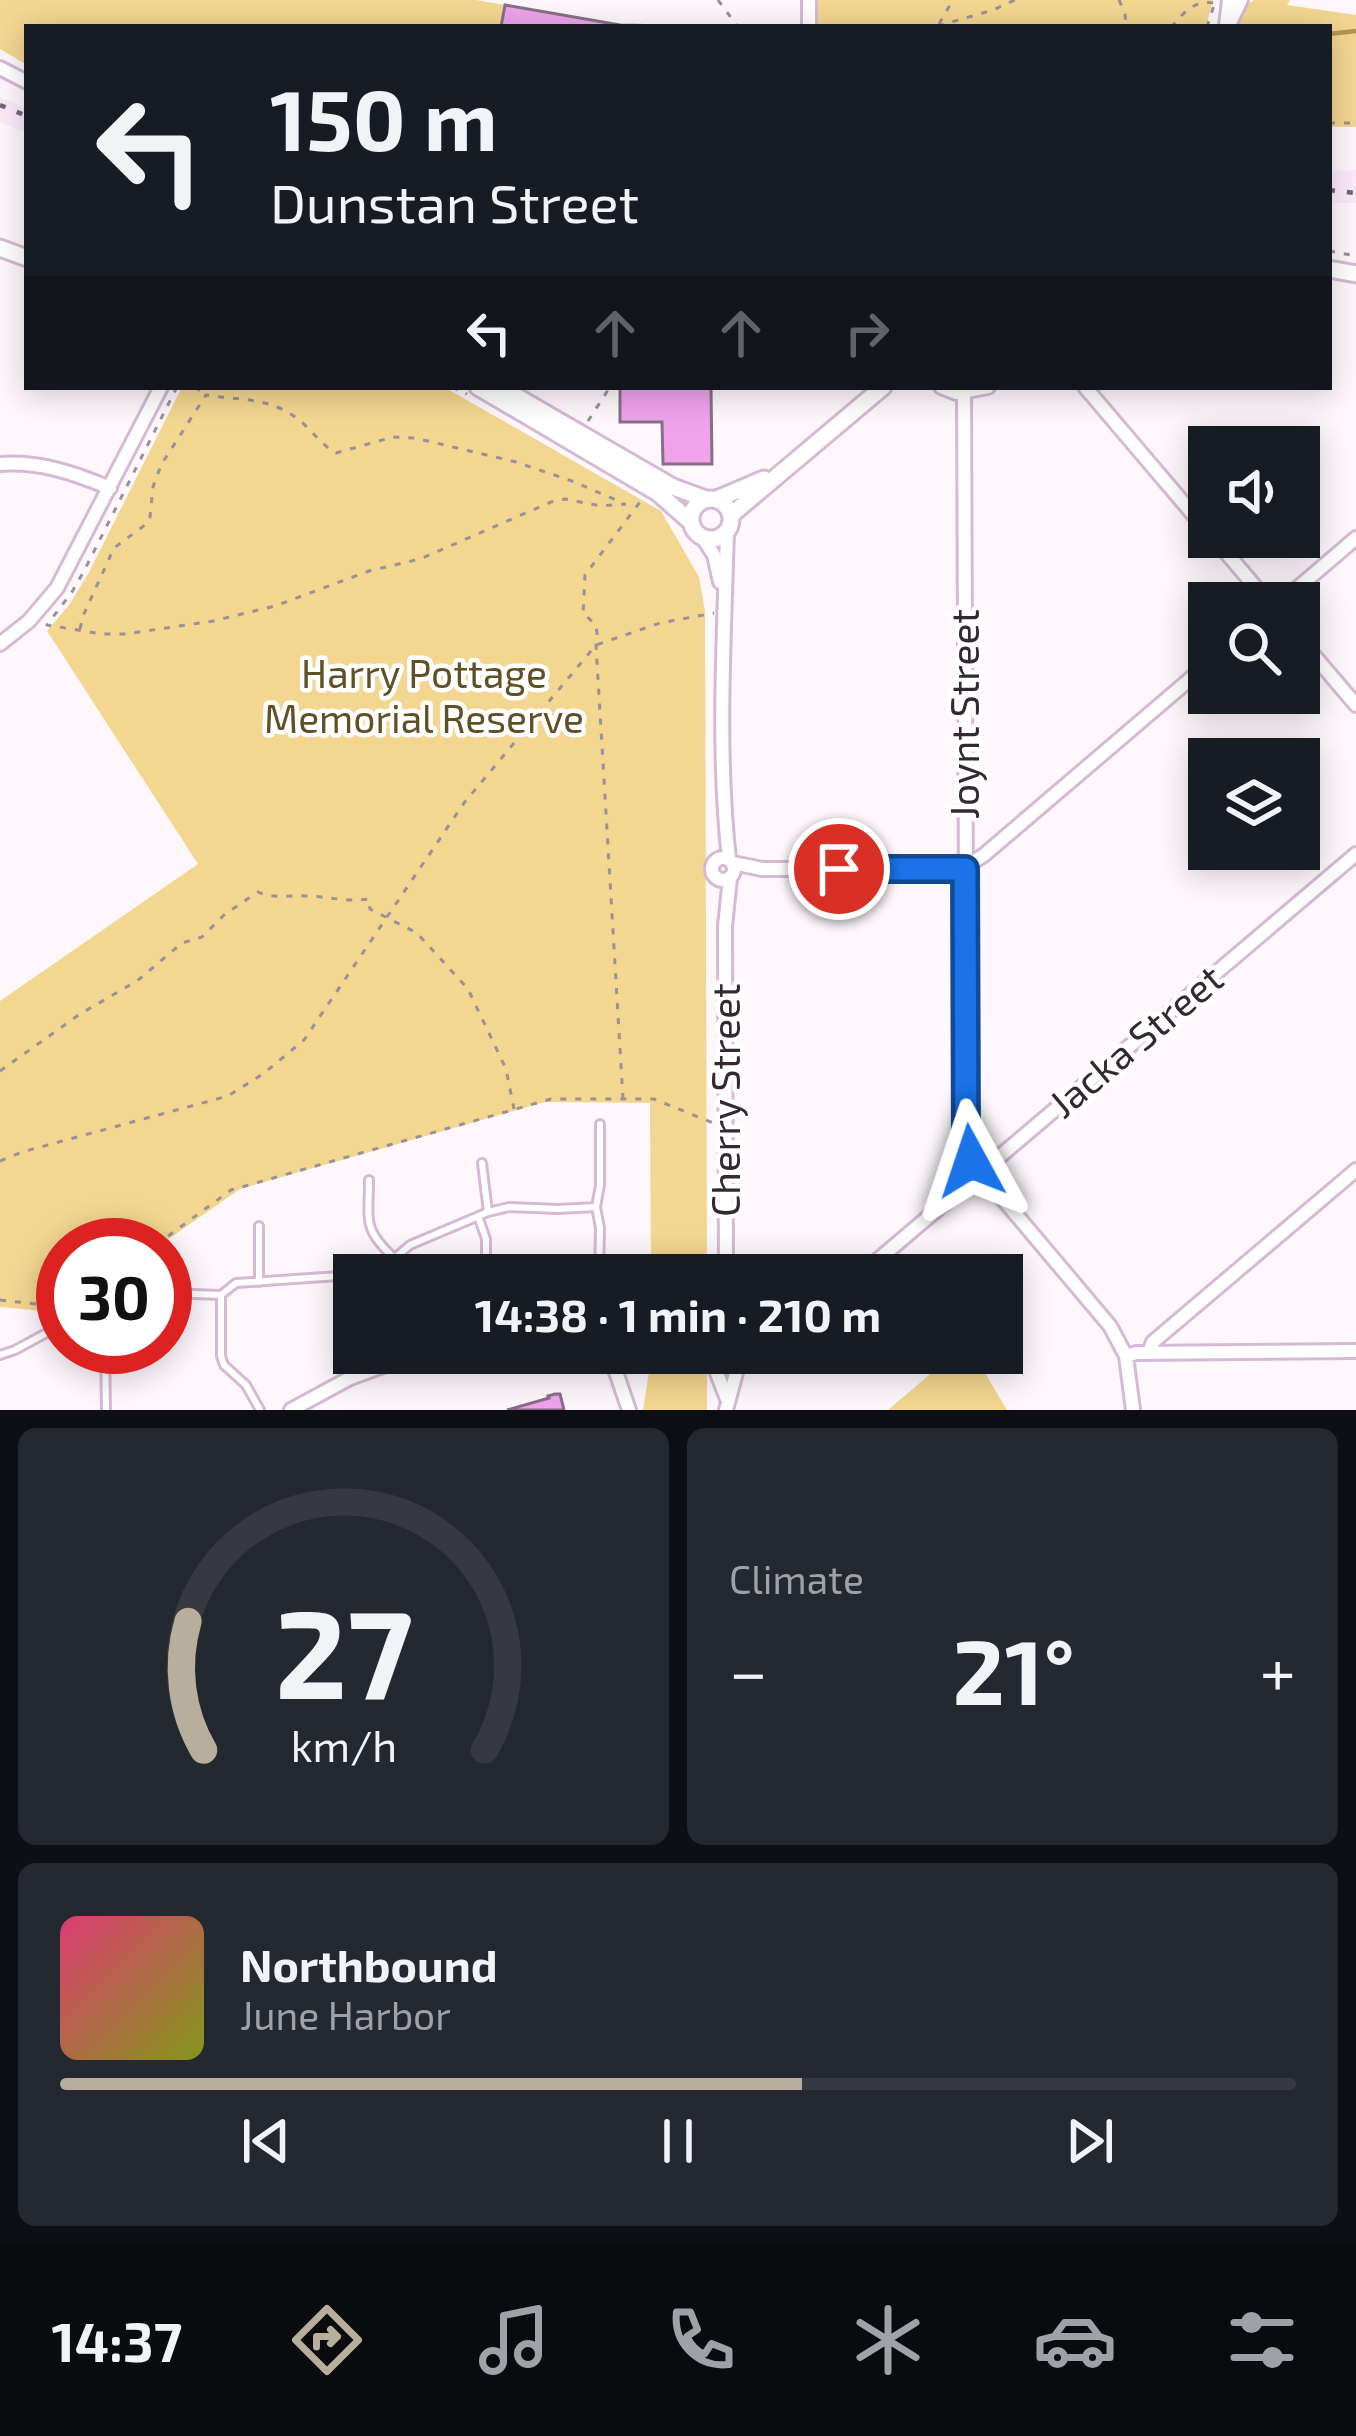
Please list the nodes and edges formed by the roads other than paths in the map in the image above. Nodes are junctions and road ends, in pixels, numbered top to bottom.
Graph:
1 (159, 390) edge
2 (483, 390) edge
3 (505, 390) edge
4 (879, 390) edge
5 (946, 390) edge
6 (976, 390) edge
7 (1088, 390) edge
8 (964, 393) junction
9 (793, 463) junction
10 (0, 464) edge
11 (110, 488) junction
12 (712, 499) junction
13 (1188, 508) edge
14 (691, 522) junction
15 (729, 524) junction
16 (703, 537) junction
17 (1356, 538) edge
18 (1231, 558) edge
19 (1251, 582) edge
20 (1305, 582) edge
21 (723, 595) junction
22 (0, 644) edge
23 (1320, 663) edge
24 (1188, 681) edge
25 (1356, 705) edge
26 (1356, 854) edge
27 (965, 866) junction
28 (726, 869) junction
29 (600, 1124) dead end
30 (482, 1163) dead end
31 (1356, 1170) edge
32 (981, 1173) junction
33 (369, 1180) dead end
34 (596, 1207) junction
35 (488, 1212) junction
36 (478, 1216) junction
37 (259, 1226) dead end
38 (390, 1254) edge
39 (400, 1254) edge
40 (486, 1254) edge
41 (599, 1254) edge
42 (726, 1254) edge
43 (885, 1254) edge
44 (333, 1277) edge
45 (259, 1282) junction
46 (192, 1294) edge
47 (221, 1295) junction
48 (1176, 1323) junction
49 (36, 1339) edge
50 (1184, 1352) junction
51 (1356, 1352) edge
52 (1149, 1353) junction
53 (0, 1355) edge
54 (1126, 1356) junction
55 (106, 1374) edge
56 (361, 1374) edge
57 (617, 1374) edge
58 (717, 1374) edge
59 (727, 1405) edge
60 (106, 1410) edge
61 (260, 1410) edge
62 (292, 1410) edge
63 (629, 1410) edge
64 (1133, 1410) edge

1 - 11 street
2 - 14 street
3 - 12 street
4 - 9 street
5 - 8 street
6 - 8 street
7 - 13 street
8 - 27 street, Joynt Street
9 - 12 street
9 - 15 street
10 - 11 street
11 - 22 street
12 - 14 street
12 - 15 street
14 - 16 street
15 - 16 street
15 - 21 street, Cherry Street
16 - 21 street, Cherry Street
17 - 20 street
18 - 19 street
21 - 28 street, Cherry Street
23 - 25 street
24 - 27 street
26 - 32 street, Jacka Street
27 - 28 street
27 - 32 street, Joynt Street
28 - 42 street, Cherry Street
29 - 34 lane
30 - 35 lane
31 - 48 street
32 - 43 street, Jacka Street
32 - 54 street, Joynt Street
33 - 38 lane
34 - 35 lane
34 - 41 lane
35 - 36 lane
36 - 39 lane
36 - 40 lane
37 - 45 lane
44 - 45 lane
45 - 47 lane
46 - 47 lane
47 - 61 lane
48 - 50 street
48 - 52 street
49 - 53 lane
50 - 51 street
50 - 52 street
52 - 54 street
54 - 64 street, Joynt Street
55 - 60 lane
56 - 62 street
57 - 63 street
58 - 59 street

